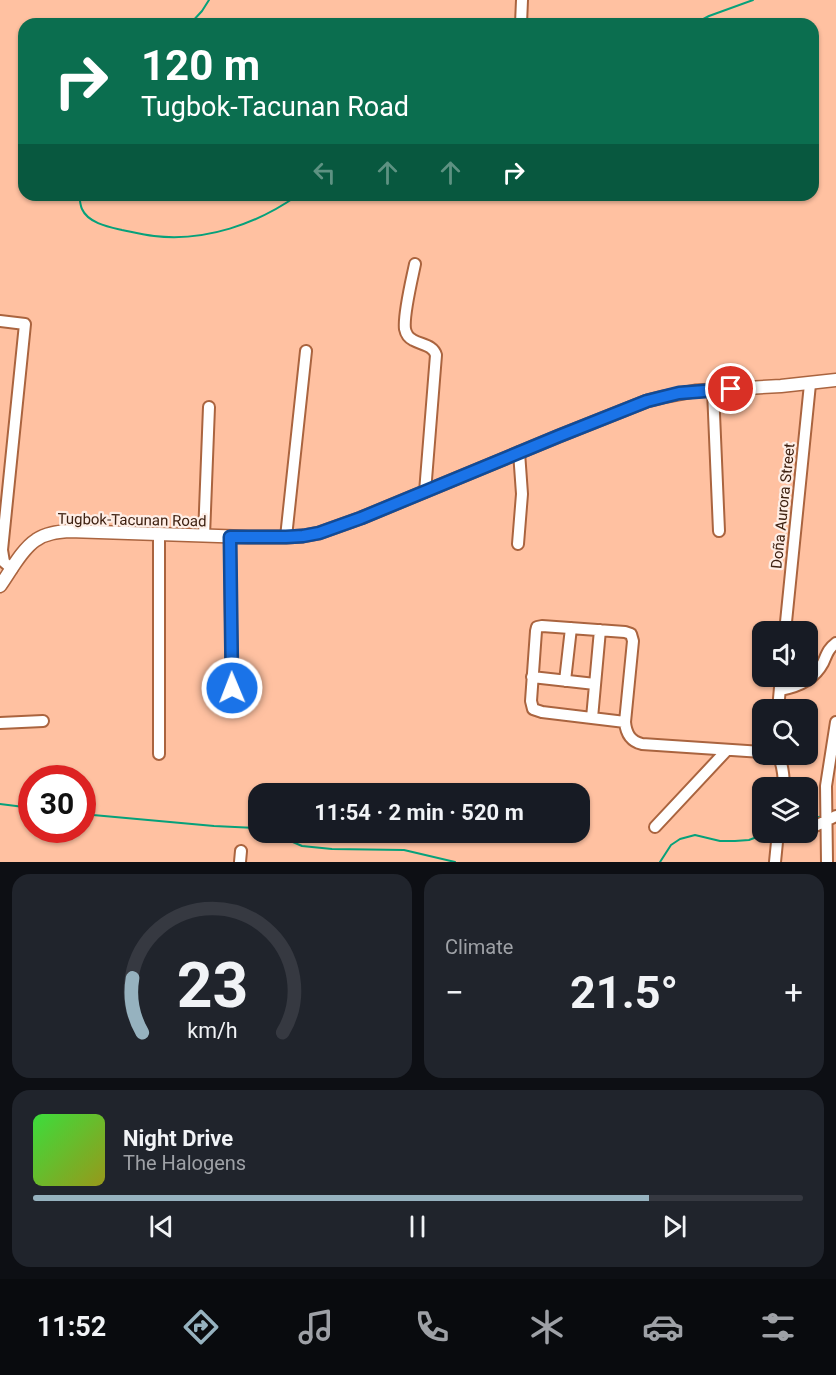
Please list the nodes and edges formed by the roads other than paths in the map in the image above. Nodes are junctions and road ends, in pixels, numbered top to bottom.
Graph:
1 (522, 0) edge
2 (521, 18) edge
3 (415, 264) dead end
4 (0, 321) edge
5 (306, 351) dead end
6 (836, 380) edge
7 (810, 384) junction
8 (713, 390) junction
9 (209, 407) dead end
10 (519, 452) junction
11 (425, 492) junction
12 (4, 495) edge
13 (3, 519) edge
14 (719, 531) dead end
15 (159, 534) junction
16 (204, 536) junction
17 (230, 537) junction
18 (286, 537) junction
19 (518, 544) dead end
20 (12, 569) junction
21 (0, 586) edge
22 (786, 621) edge
23 (571, 628) junction
24 (600, 630) junction
25 (836, 643) edge
26 (532, 677) junction
27 (566, 681) junction
28 (595, 684) junction
29 (780, 687) edge
30 (780, 690) junction
31 (779, 699) edge
32 (232, 706) dead end
33 (592, 718) junction
34 (44, 721) dead end
35 (625, 722) junction
36 (836, 722) edge
37 (0, 723) edge
38 (727, 750) junction
39 (752, 751) edge
40 (159, 754) dead end
41 (831, 805) edge
42 (831, 818) edge
43 (654, 827) dead end
44 (777, 843) edge
45 (776, 862) edge
46 (827, 862) edge

1 - 2 street
3 - 11 street
4 - 12 street
5 - 18 street
6 - 7 street, Tugbok-Tacunan Road
7 - 8 street, Tugbok-Tacunan Road
7 - 22 street, Doña Aurora Street
8 - 10 street, Tugbok-Tacunan Road
8 - 14 street
9 - 16 street
10 - 11 street, Tugbok-Tacunan Road
10 - 19 street
11 - 18 street, Tugbok-Tacunan Road
12 - 13 street
13 - 20 street
15 - 16 street, Tugbok-Tacunan Road
15 - 20 street, Tugbok-Tacunan Road
15 - 40 street
16 - 17 street, Tugbok-Tacunan Road
17 - 18 street, Tugbok-Tacunan Road
17 - 32 street
20 - 21 street, Tugbok-Tacunan Road
23 - 24 street
23 - 26 street
23 - 27 street
24 - 28 street
24 - 35 street
25 - 30 street
26 - 27 street
26 - 33 street
27 - 28 street
28 - 33 street
29 - 30 street
30 - 31 street
33 - 35 street
34 - 37 street
35 - 38 street
36 - 41 street
38 - 39 street
38 - 43 street
41 - 42 street
42 - 46 street
44 - 45 street

